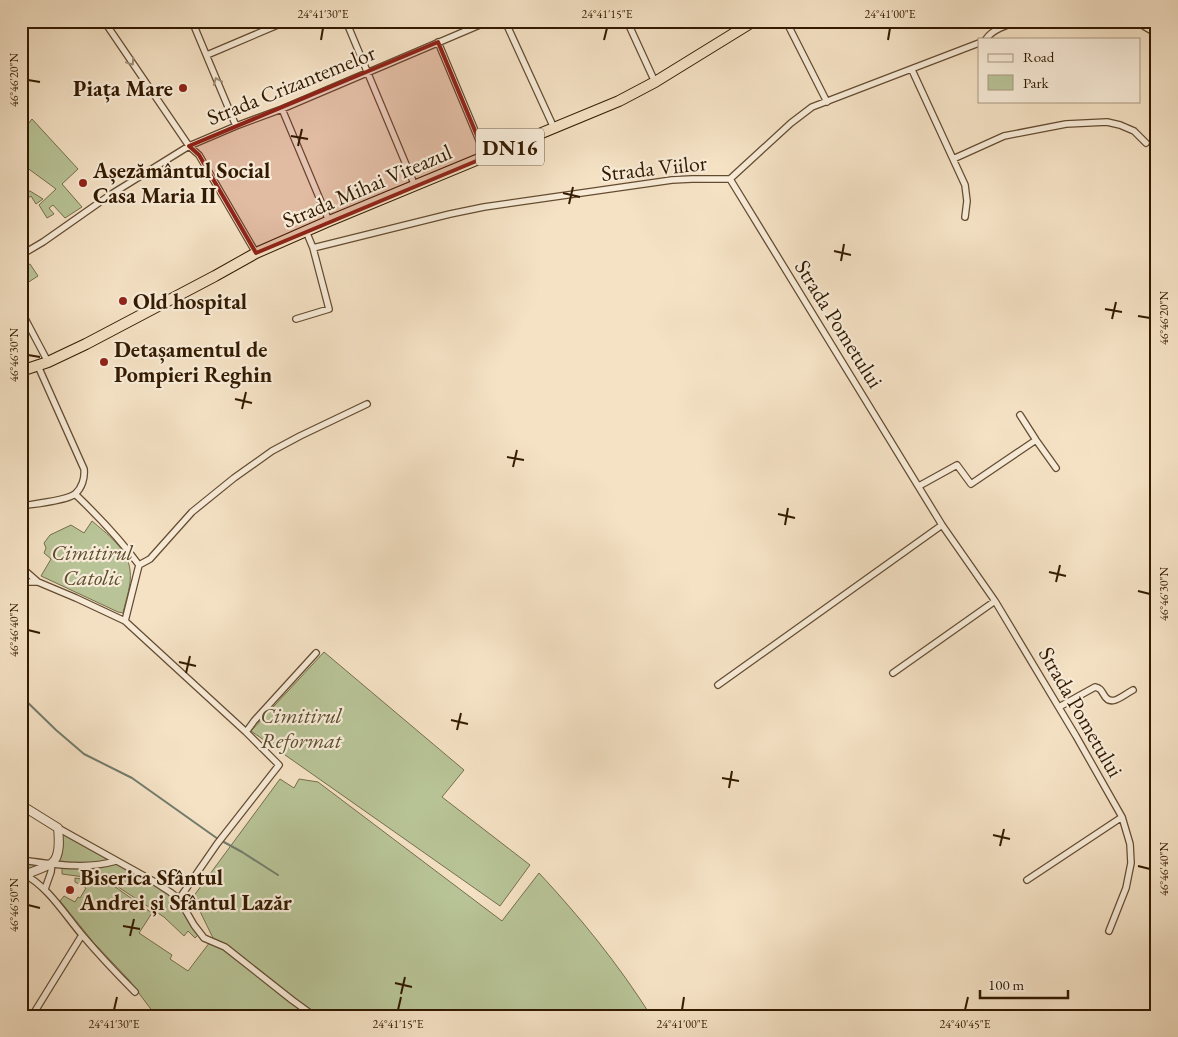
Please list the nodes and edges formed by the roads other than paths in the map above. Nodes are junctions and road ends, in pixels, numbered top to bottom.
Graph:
1 (104, 21) edge
2 (192, 21) edge
3 (287, 21) edge
4 (346, 21) edge
5 (489, 21) edge
6 (505, 21) edge
7 (627, 21) edge
8 (754, 21) edge
9 (786, 21) edge
10 (1020, 21) edge
11 (1139, 21) edge
12 (1157, 34) edge
13 (987, 38) edge
14 (438, 42) junction
15 (978, 44) edge
16 (207, 55) junction
17 (912, 70) junction
18 (368, 72) junction
19 (655, 82) junction
20 (827, 102) junction
21 (282, 108) junction
22 (236, 126) junction
23 (554, 128) junction
24 (1146, 143) dead end
25 (189, 146) junction
26 (486, 157) junction
27 (953, 159) junction
28 (730, 179) junction
29 (415, 186) junction
30 (965, 217) dead end
31 (329, 221) junction
32 (306, 231) junction
33 (313, 248) junction
34 (256, 253) junction
35 (21, 255) edge
36 (21, 311) edge
37 (296, 319) dead end
38 (43, 364) junction
39 (21, 372) edge
40 (367, 404) dead end
41 (1020, 416) dead end
42 (1036, 440) junction
43 (1056, 468) dead end
44 (919, 486) junction
45 (75, 494) junction
46 (21, 506) edge
47 (942, 525) junction
48 (139, 565) junction
49 (21, 567) edge
50 (21, 582) edge
51 (38, 582) junction
52 (995, 601) junction
53 (124, 620) junction
54 (316, 653) dead end
55 (893, 673) dead end
56 (718, 685) dead end
57 (1133, 690) dead end
58 (1059, 707) junction
59 (246, 732) junction
60 (21, 805) edge
61 (1122, 817) junction
62 (58, 828) junction
63 (21, 860) edge
64 (116, 861) junction
65 (52, 863) junction
66 (22, 875) edge
67 (1027, 880) dead end
68 (45, 889) junction
69 (179, 899) junction
70 (1109, 931) dead end
71 (82, 935) junction
72 (135, 992) dead end
73 (32, 1016) edge
74 (314, 1016) edge

1 -> 25 street
2 - 16 street
3 - 16 street
4 - 18 street
5 - 14 street, Strada Crizantemelor
6 - 23 street
7 - 19 street
8 - 19 highway, Strada Mihai Viteazul / DN16
9 - 20 street
10 - 13 street
11 - 12 street
14 - 18 street, Strada Crizantemelor
14 - 26 street
15 - 17 street, Strada Viilor
22 -> 16 street
17 - 20 street, Strada Viilor
17 - 27 street
18 - 21 street, Strada Crizantemelor
18 - 29 street
19 - 23 highway, Strada Mihai Viteazul / DN16
20 - 28 street, Strada Viilor
21 - 22 street, Strada Crizantemelor
21 - 31 street
22 - 25 street, Strada Crizantemelor
23 - 26 highway, Strada Mihai Viteazul / DN16
24 - 27 street
25 - 34 street
25 - 35 street, Strada Crizantemelor
26 - 29 highway, Strada Mihai Viteazul / DN16
27 - 30 street
28 - 33 street, Strada Viilor
28 - 44 street, Strada Pometului
29 - 31 highway, Strada Mihai Viteazul / DN16
31 - 32 highway, Strada Mihai Viteazul / DN16
32 - 33 street
32 - 34 highway, Strada Mihai Viteazul / DN16
33 - 37 street
34 - 38 highway, Strada Mihai Viteazul / DN16
36 - 38 street
38 - 39 highway, Strada Mihai Viteazul / DN16
38 - 45 street
40 - 48 street
41 - 42 street
42 - 43 street
42 - 44 street
44 - 47 street, Strada Pometului
45 - 46 street
45 - 48 street
47 - 52 street, Strada Pometului
47 - 56 street
48 - 53 street
49 - 51 street
50 - 51 street
51 - 53 street
52 - 55 street
52 - 58 street, Strada Pometului
53 - 59 street
54 - 59 street
57 - 58 street
58 - 61 street, Strada Pometului
59 - 69 street
60 - 62 street
61 - 67 street
61 - 70 street, Strada Pometului
62 - 64 street
62 - 65 street
63 - 65 street
64 - 65 street
64 - 69 street
65 - 66 street
65 - 68 street
66 - 68 street
68 - 71 street
69 - 74 street
71 - 72 street
71 - 73 street

